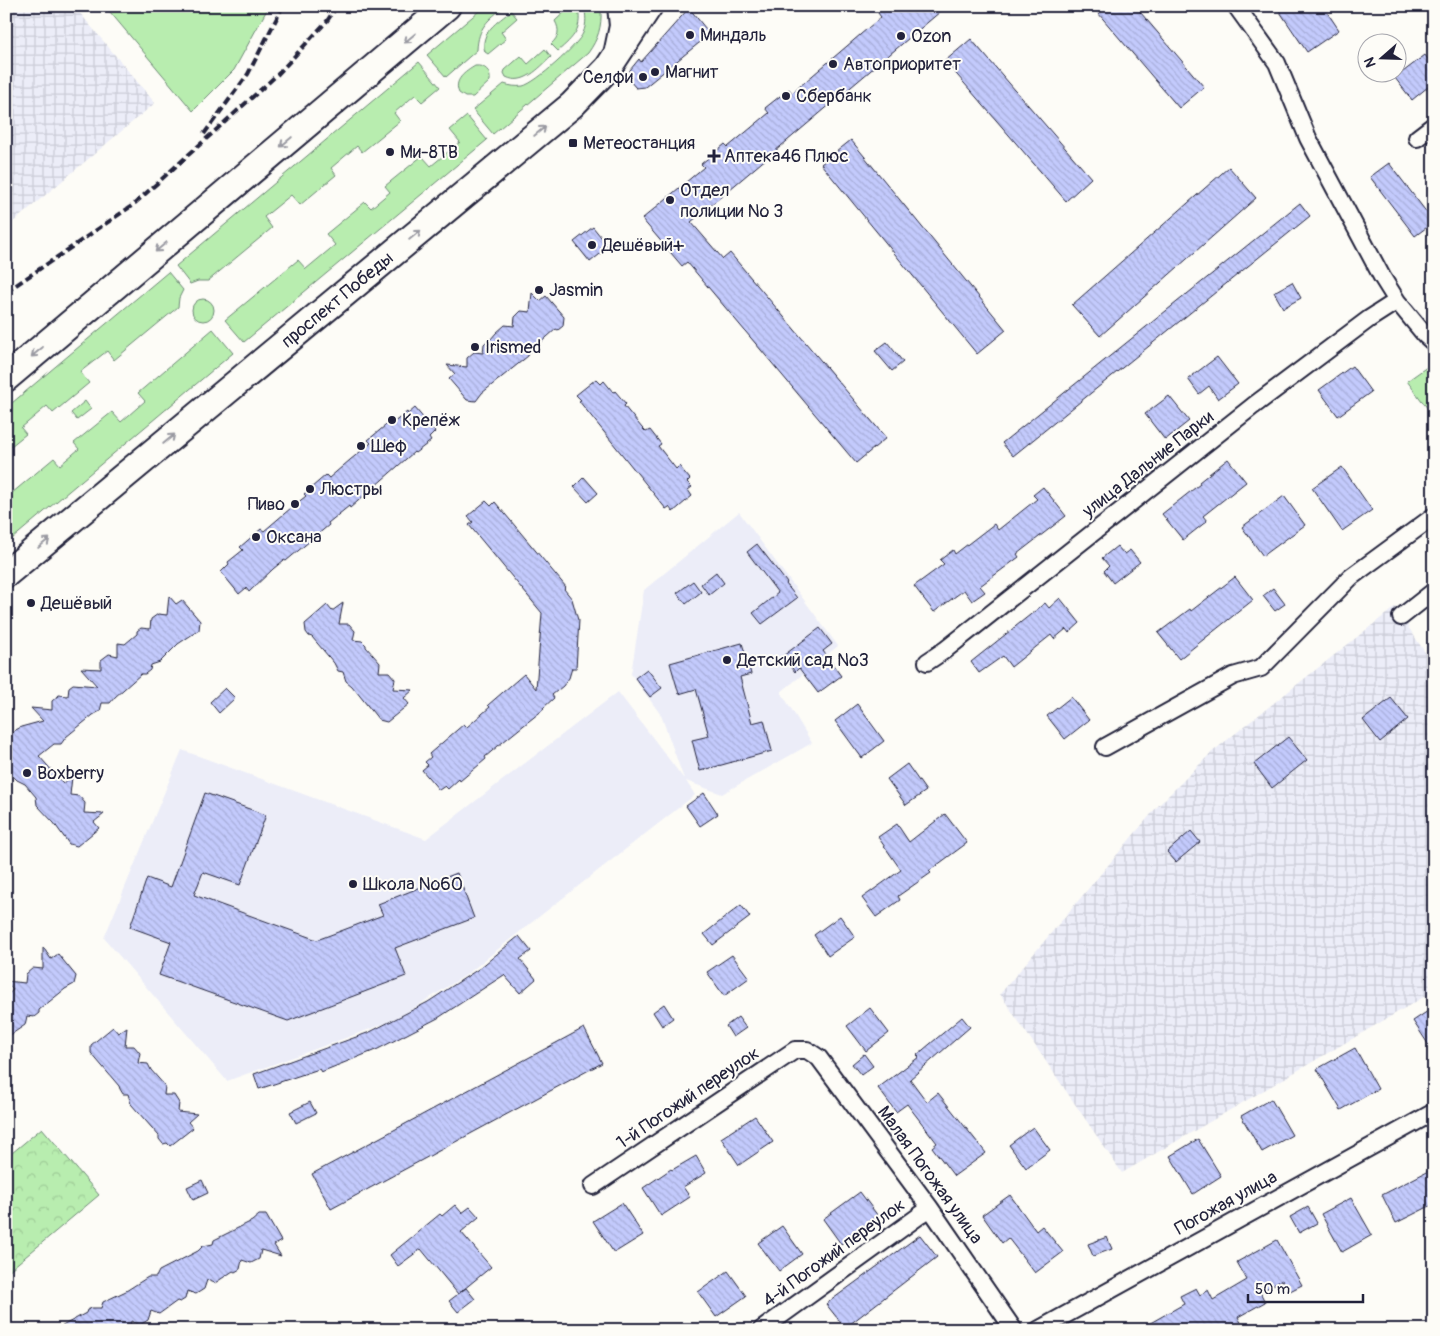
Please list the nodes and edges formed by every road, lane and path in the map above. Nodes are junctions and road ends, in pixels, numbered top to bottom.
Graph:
1 (447, 6) edge
2 (621, 6) edge
3 (649, 6) edge
4 (1236, 6) edge
5 (608, 68) junction
6 (1434, 125) edge
7 (1417, 138) dead end
8 (1398, 301) junction
9 (1434, 343) edge
10 (6, 378) edge
11 (1434, 516) edge
12 (6, 574) edge
13 (1434, 591) edge
14 (1401, 617) dead end
15 (927, 662) dead end
16 (1105, 746) dead end
17 (807, 1050) joint
18 (1434, 1112) edge
19 (593, 1186) dead end
20 (930, 1208) junction
21 (761, 1330) edge
22 (1014, 1330) edge
23 (1038, 1330) edge

1 -> 10 main road
2 - 5 main road
3 - 5 main road, проспект Победы
4 - 8 street
12 -> 5 main road, проспект Победы
6 - 7 street
8 - 9 street
8 - 15 street, улица Дальние Парки
11 - 16 street
13 - 14 street
17 - 19 street, 1-й Погожий переулок
17 - 20 street, Малая Погожая улица
18 - 23 street, Погожая улица
20 - 21 street, 4-й Погожий переулок
20 - 22 street, Малая Погожая улица

